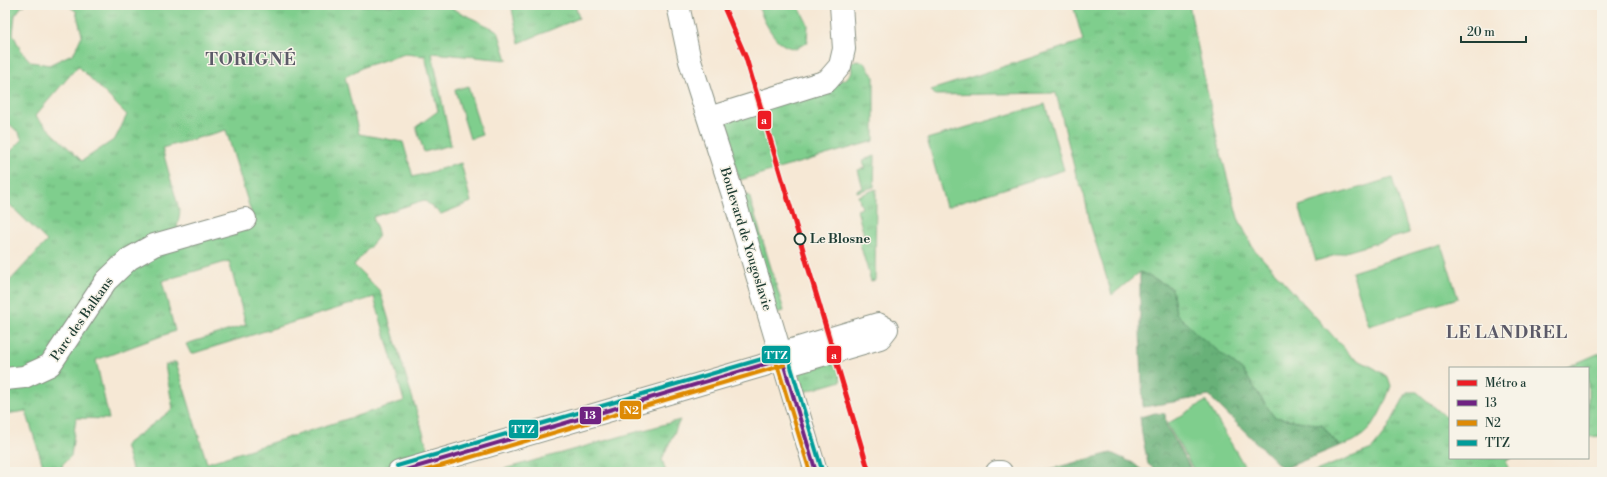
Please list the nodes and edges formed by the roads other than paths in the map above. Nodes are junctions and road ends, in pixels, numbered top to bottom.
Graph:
1 (678, 5) edge
2 (841, 5) edge
3 (709, 118) junction
4 (245, 219) dead end
5 (782, 359) junction
6 (5, 379) edge
7 (399, 472) edge
8 (816, 472) edge
9 (997, 472) edge
10 (1001, 472) edge

1 - 3 street, Boulevard de Yougoslavie
2 - 3 street
3 - 5 street, Boulevard de Yougoslavie
4 - 6 street, Parc des Balkans
5 - 7 street
5 - 8 street, Boulevard de Yougoslavie
9 - 10 street

